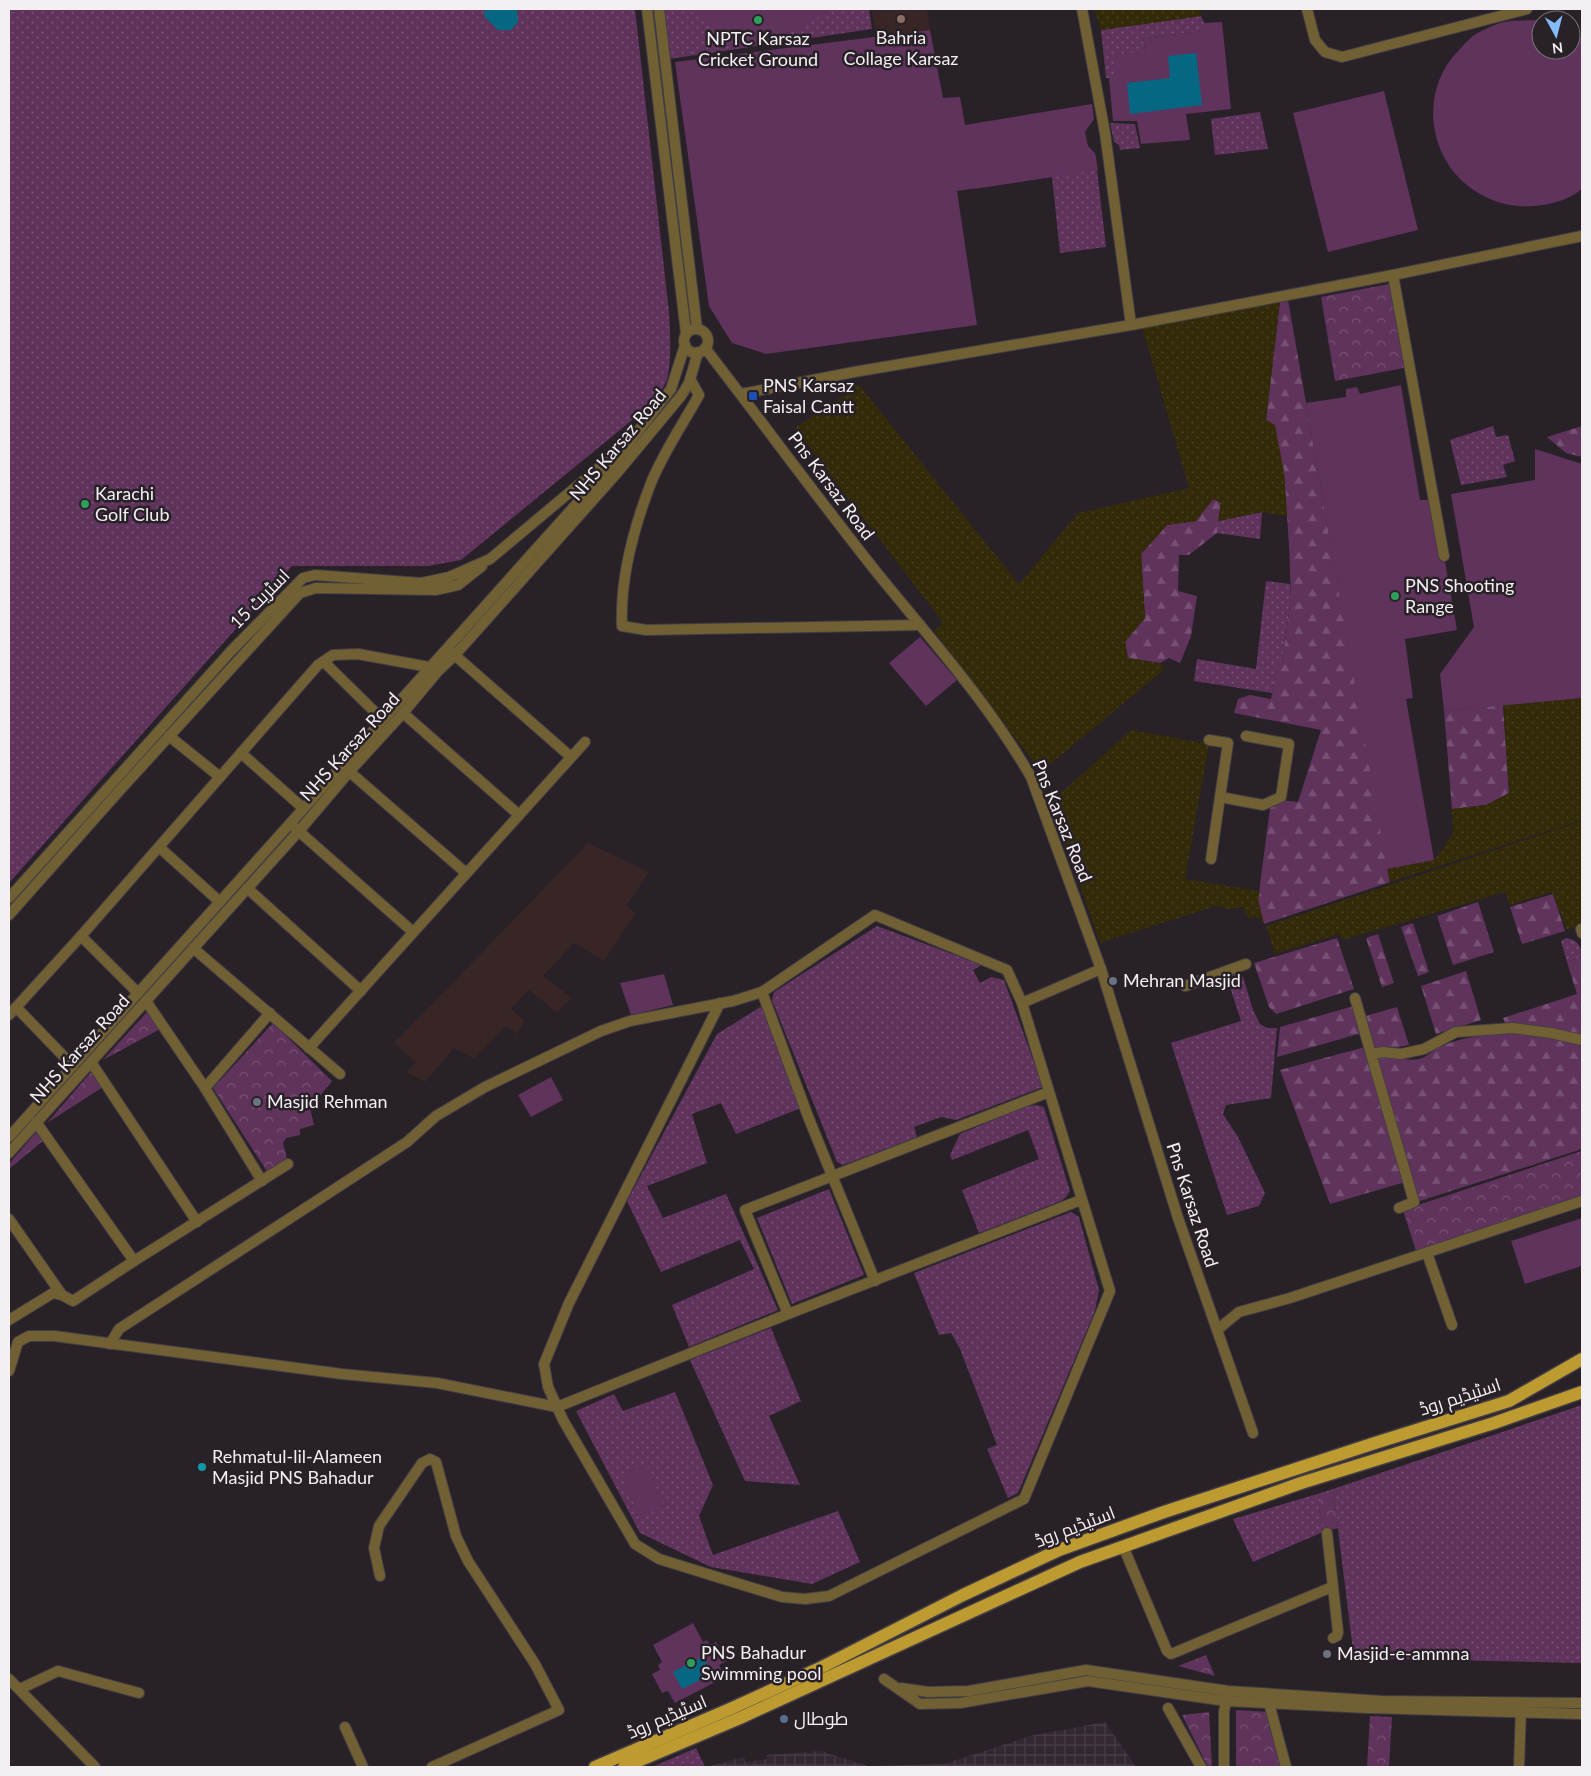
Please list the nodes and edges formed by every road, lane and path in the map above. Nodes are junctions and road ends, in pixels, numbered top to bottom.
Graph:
1 (647, 9) edge
2 (659, 9) edge
3 (1082, 9) edge
4 (1307, 9) edge
5 (1527, 9) edge
6 (1582, 236) edge
7 (1393, 275) junction
8 (1131, 324) junction
9 (697, 329) junction
10 (686, 334) junction
11 (685, 345) junction
12 (702, 350) junction
13 (690, 379) junction
14 (741, 394) junction
15 (630, 443) junction
16 (568, 520) junction
17 (1444, 556) dead end
18 (490, 558) junction
19 (920, 625) junction
20 (446, 648) junction
21 (455, 655) junction
22 (324, 662) junction
23 (429, 667) junction
24 (386, 715) junction
25 (401, 716) junction
26 (169, 736) junction
27 (1246, 736) dead end
28 (1209, 740) dead end
29 (585, 742) dead end
30 (241, 753) junction
31 (571, 757) junction
32 (346, 768) junction
33 (220, 777) junction
34 (1220, 797) junction
35 (303, 808) junction
36 (519, 815) junction
37 (290, 823) junction
38 (299, 831) junction
39 (159, 847) junction
40 (1211, 859) dead end
41 (466, 873) junction
42 (247, 888) junction
43 (233, 895) junction
44 (9, 898) edge
45 (220, 902) junction
46 (9, 915) edge
47 (413, 932) junction
48 (81, 936) junction
49 (193, 948) junction
50 (1246, 964) dead end
51 (167, 969) junction
52 (1101, 969) junction
53 (1185, 986) dead end
54 (361, 991) junction
55 (762, 992) junction
56 (136, 995) junction
57 (1355, 998) dead end
58 (720, 1003) junction
59 (1022, 1003) junction
60 (144, 1004) junction
61 (16, 1007) junction
62 (270, 1013) junction
63 (9, 1015) edge
64 (1582, 1040) edge
65 (310, 1048) junction
66 (1371, 1054) junction
67 (91, 1062) junction
68 (73, 1066) junction
69 (340, 1074) dead end
70 (205, 1088) junction
71 (1049, 1092) junction
72 (36, 1122) junction
73 (9, 1135) edge
74 (9, 1153) edge
75 (288, 1164) dead end
76 (833, 1177) junction
77 (262, 1181) junction
78 (1081, 1200) junction
79 (1582, 1201) edge
80 (1399, 1208) dead end
81 (9, 1219) edge
82 (197, 1222) junction
83 (1427, 1253) junction
84 (134, 1261) junction
85 (875, 1281) junction
86 (62, 1295) junction
87 (788, 1314) junction
88 (9, 1320) edge
89 (1452, 1325) dead end
90 (1217, 1330) junction
91 (110, 1344) junction
92 (1582, 1358) edge
93 (9, 1372) edge
94 (1582, 1388) edge
95 (1582, 1392) edge
96 (1567, 1397) junction
97 (557, 1407) junction
98 (1253, 1432) dead end
99 (1327, 1533) dead end
100 (1123, 1546) junction
101 (380, 1576) dead end
102 (1332, 1587) junction
103 (1333, 1638) dead end
104 (9, 1679) edge
105 (884, 1679) dead end
106 (20, 1689) junction
107 (139, 1693) dead end
108 (1227, 1696) junction
109 (1521, 1701) junction
110 (1582, 1703) edge
111 (1269, 1704) junction
112 (1382, 1705) junction
113 (1168, 1708) dead end
114 (1520, 1712) junction
115 (1582, 1714) edge
116 (345, 1726) dead end
117 (95, 1767) edge
118 (362, 1767) edge
119 (432, 1767) edge
120 (596, 1767) edge
121 (624, 1767) edge
122 (1201, 1767) edge
123 (1224, 1767) edge
124 (1286, 1767) edge
125 (1519, 1767) edge

1 - 10 street
2 - 9 street
3 - 8 street
4 - 5 street
6 - 7 street
7 - 8 street
7 - 17 street
8 - 14 street
9 - 10 street
9 - 12 street
10 - 11 street
11 - 12 street
11 - 15 street, NHS Karsaz Road
12 - 13 street, NHS Karsaz Road
12 - 14 street, Pns Karsaz Road
13 - 16 street, NHS Karsaz Road
13 - 19 street
14 - 19 street, Pns Karsaz Road
15 - 16 street, NHS Karsaz Road
15 - 18 street, اسٹریٹ 15
16 - 20 street, NHS Karsaz Road
16 - 21 street, NHS Karsaz Road
18 - 26 street
18 - 44 street, اسٹریٹ 15
19 - 52 street, Pns Karsaz Road
20 - 21 street
20 - 23 street, NHS Karsaz Road
21 - 25 street, NHS Karsaz Road
21 - 31 street
22 - 23 street
22 - 24 street
22 - 30 street
23 - 24 street, NHS Karsaz Road
24 - 25 street
24 - 32 street, NHS Karsaz Road
25 - 32 street, NHS Karsaz Road
25 - 36 street
26 - 33 street
26 - 46 street
27 - 34 street
28 - 34 street
29 - 31 street
30 - 33 street
30 - 35 street
31 - 36 street
32 - 35 street, NHS Karsaz Road
32 - 38 street, NHS Karsaz Road
32 - 41 street
33 - 39 street
34 - 40 street
35 - 37 street, NHS Karsaz Road
36 - 41 street
37 - 38 street
37 - 43 street, NHS Karsaz Road
38 - 42 street, NHS Karsaz Road
38 - 47 street
39 - 45 street
39 - 48 street
41 - 47 street
42 - 43 street, NHS Karsaz Road
42 - 54 street
43 - 45 street, NHS Karsaz Road
43 - 49 street, NHS Karsaz Road
45 - 51 street, NHS Karsaz Road
47 - 54 street
48 - 56 street
48 - 61 street
49 - 51 street, NHS Karsaz Road
49 - 62 street
50 - 53 street
51 - 56 street, NHS Karsaz Road
51 - 60 street, NHS Karsaz Road
52 - 59 street
52 - 90 street, Pns Karsaz Road
54 - 65 street
55 - 58 street
55 - 59 street
55 - 76 street
56 - 60 street
56 - 68 street, NHS Karsaz Road
57 - 66 street
58 - 91 street
58 - 97 street
59 - 71 street
60 - 67 street, NHS Karsaz Road
60 - 70 street
61 - 63 street
61 - 68 street
62 - 65 street
62 - 70 street
64 - 66 street
65 - 69 street
66 - 80 street
67 - 72 street, NHS Karsaz Road
67 - 82 street
68 - 73 street, NHS Karsaz Road
70 - 77 street
71 - 76 street
71 - 78 street
72 - 74 street, NHS Karsaz Road
72 - 84 street
75 - 77 street
76 - 85 street
76 - 87 street
77 - 82 street
78 - 85 street
78 - 97 street
79 - 83 street
81 - 86 street
82 - 84 street
83 - 89 street
83 - 90 street
84 - 86 street
85 - 87 street
86 - 88 street
87 - 97 street
90 - 98 street, Pns Karsaz Road
91 - 93 street
91 - 97 street
92 - 120 main road, اسٹیڈیم روڈ
94 - 96 main road
95 - 96 main road, اسٹیڈیم روڈ
96 - 100 main road, اسٹیڈیم روڈ
99 - 102 street
100 - 102 street
100 - 121 main road, اسٹیڈیم روڈ
101 - 119 street
102 - 103 street
104 - 106 street
105 - 108 street
106 - 107 street
106 - 117 street
108 - 111 street
108 - 112 street
108 - 123 street
109 - 110 street
109 - 112 street
109 - 114 street
111 - 112 street
111 - 124 street
112 - 114 street
113 - 122 street
114 - 115 street
114 - 125 street
116 - 118 street

